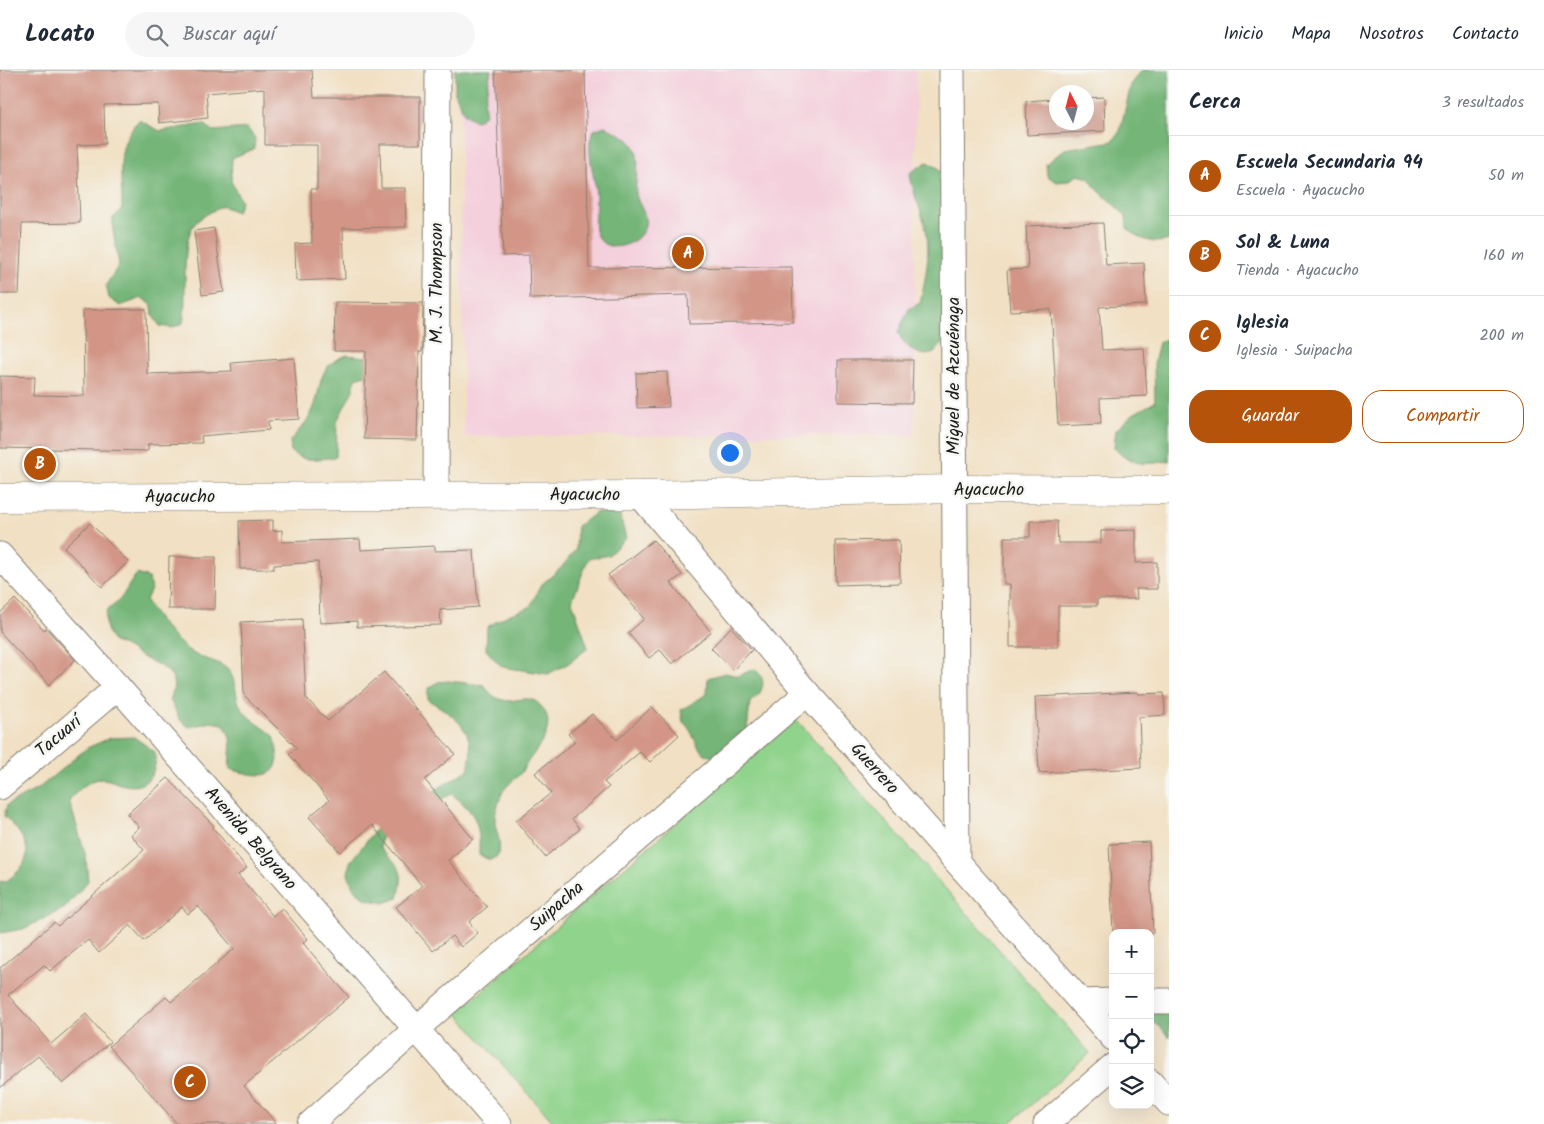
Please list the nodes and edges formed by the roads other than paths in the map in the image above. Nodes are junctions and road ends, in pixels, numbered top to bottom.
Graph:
1 (438, 70) edge
2 (952, 70) edge
3 (954, 490) junction
4 (1169, 490) edge
5 (640, 495) junction
6 (436, 496) junction
7 (0, 498) edge
8 (0, 556) edge
9 (118, 687) junction
10 (807, 693) junction
11 (0, 787) edge
12 (957, 861) junction
13 (1109, 1001) edge
14 (1154, 1001) edge
15 (1169, 1001) edge
16 (1081, 1002) junction
17 (416, 1029) junction
18 (1109, 1034) edge
19 (1109, 1069) edge
20 (1154, 1087) edge
21 (1169, 1104) edge
22 (310, 1124) edge
23 (499, 1124) edge
24 (1046, 1124) edge

1 - 6 street, M. J. Thompson
2 - 3 street, Miguel de Azcuénaga
3 - 4 street, Ayacucho
3 - 5 street, Ayacucho
3 - 12 street, Miguel de Azcuénaga
5 - 6 street, Ayacucho
5 - 10 street, Guerrero
6 - 7 street, Ayacucho
8 - 9 street, Avenida Belgrano
9 - 11 street, Tacuarí
9 - 17 street, Avenida Belgrano
10 - 12 street, Guerrero
10 - 17 street, Suipacha
12 - 16 street, Guerrero
13 - 16 street
14 - 15 street
16 - 18 street, Guerrero
17 - 22 street, Suipacha
17 - 23 street, Avenida Belgrano
19 - 24 street
20 - 21 street

